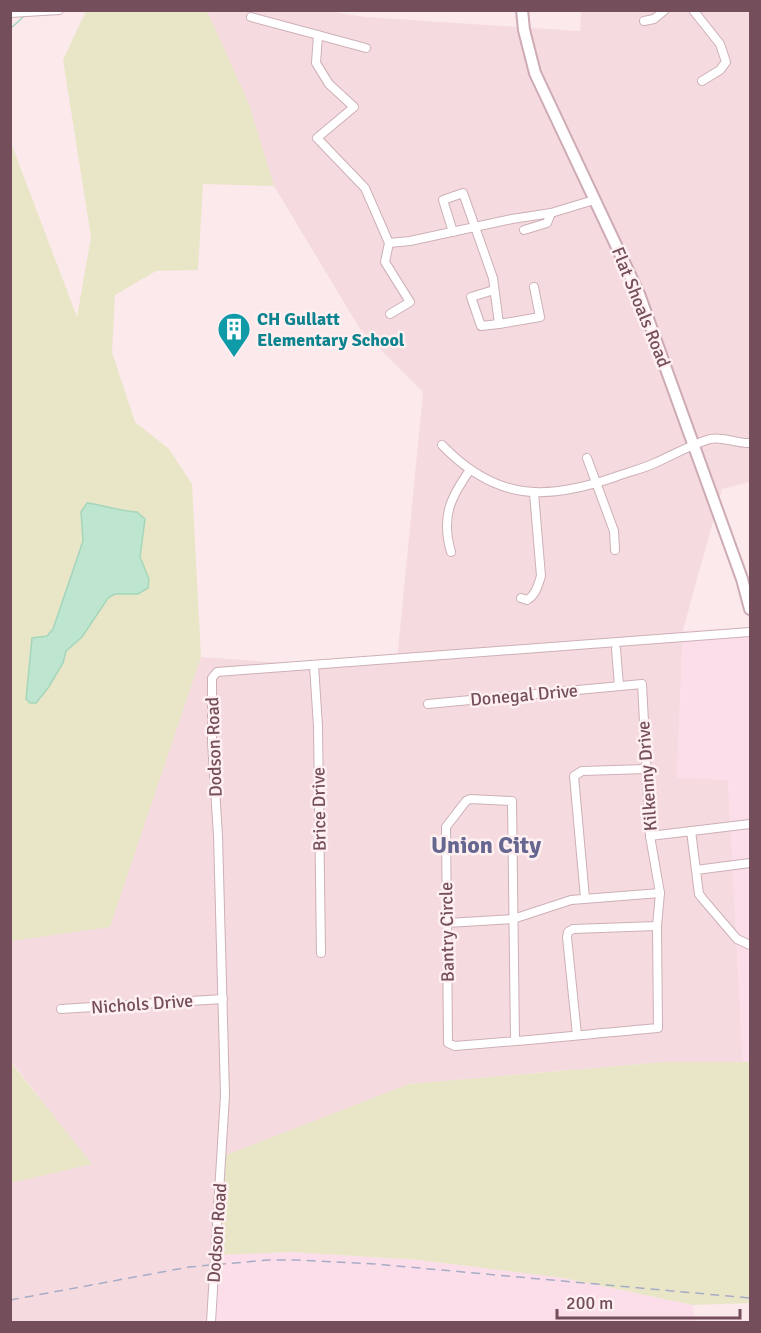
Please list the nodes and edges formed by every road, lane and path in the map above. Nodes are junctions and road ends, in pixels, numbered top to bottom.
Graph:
1 (59, 10) edge
2 (522, 10) edge
3 (665, 10) edge
4 (693, 10) edge
5 (10, 13) edge
6 (251, 17) dead end
7 (644, 21) dead end
8 (318, 35) junction
9 (366, 48) dead end
10 (702, 81) dead end
11 (594, 200) junction
12 (550, 213) junction
13 (475, 227) junction
14 (524, 230) dead end
15 (453, 232) junction
16 (390, 243) junction
17 (534, 287) dead end
18 (494, 290) junction
19 (390, 314) dead end
20 (499, 324) junction
21 (750, 442) edge
22 (442, 445) dead end
23 (694, 445) junction
24 (587, 458) dead end
25 (470, 470) junction
26 (597, 484) junction
27 (534, 492) junction
28 (615, 550) dead end
29 (451, 552) dead end
30 (521, 598) dead end
31 (750, 609) edge
32 (750, 632) edge
33 (616, 649) dead end
34 (314, 666) junction
35 (619, 686) junction
36 (428, 704) dead end
37 (646, 769) junction
38 (750, 824) edge
39 (691, 831) junction
40 (651, 836) junction
41 (750, 863) edge
42 (696, 870) junction
43 (660, 893) junction
44 (585, 898) junction
45 (513, 919) junction
46 (447, 923) junction
47 (657, 926) junction
48 (750, 945) edge
49 (321, 953) dead end
50 (223, 999) junction
51 (61, 1009) dead end
52 (577, 1035) junction
53 (515, 1041) junction
54 (211, 1323) edge

1 - 5 street
2 - 11 street, Flat Shoals Road
3 - 7 street
4 - 10 street
6 - 8 street
8 - 9 street
8 - 16 street
11 - 12 street
11 - 23 street, Flat Shoals Road
12 - 13 street
12 - 14 street
13 - 15 street
13 - 15 street
13 - 18 street
15 - 16 street
16 - 19 street
17 - 20 street
18 - 20 street
18 - 20 street
21 - 23 street
22 - 25 street
23 - 26 street
23 - 31 street, Flat Shoals Road
24 - 26 street
25 - 27 street
25 - 29 street
26 - 27 street
26 - 28 street
27 - 30 street
32 - 34 street, Dodson Road
33 - 35 street
34 - 49 street, Brice Drive
34 - 50 street, Dodson Road
35 - 36 street, Donegal Drive
35 - 37 street, Kilkenny Drive
37 - 40 street, Kilkenny Drive
37 - 44 street
38 - 39 street
39 - 40 street
39 - 42 street
40 - 43 street, Kilkenny Drive
41 - 42 street
42 - 48 street
43 - 44 street
43 - 47 street, Kilkenny Drive
44 - 45 street
45 - 46 street
45 - 46 street, Bantry Circle
45 - 53 street, Bantry Circle
46 - 53 street, Bantry Circle
47 - 52 street, Kilkenny Drive
47 - 52 street
50 - 51 street, Nichols Drive
50 - 54 street, Dodson Road
52 - 53 street

